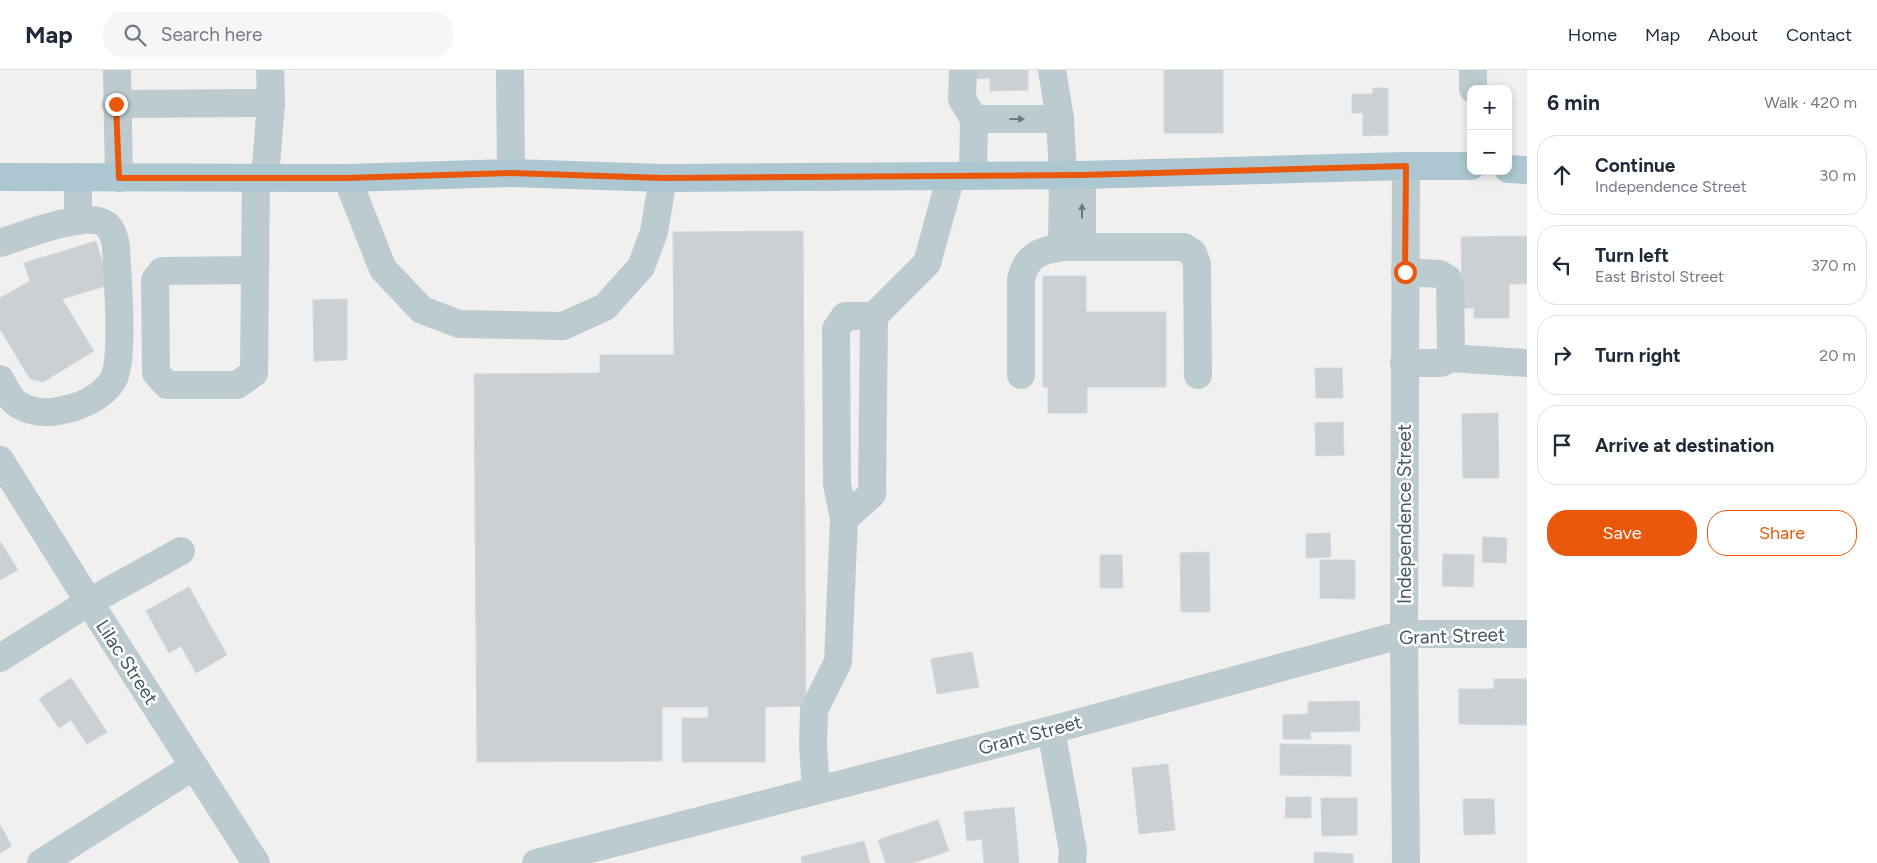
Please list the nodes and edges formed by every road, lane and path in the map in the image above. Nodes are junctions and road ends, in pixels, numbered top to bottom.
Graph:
1 (116, 70) edge
2 (270, 70) edge
3 (510, 70) edge
4 (963, 70) edge
5 (1052, 70) edge
6 (1473, 70) edge
7 (1473, 85) edge
8 (271, 103) junction
9 (116, 104) junction
10 (974, 119) junction
11 (1060, 119) junction
12 (1406, 166) junction
13 (1467, 166) edge
14 (1512, 169) edge
15 (1527, 170) edge
16 (511, 173) junction
17 (1072, 175) junction
18 (962, 176) junction
19 (78, 177) junction
20 (119, 178) junction
21 (261, 178) junction
22 (347, 178) junction
23 (663, 178) junction
24 (7, 182) edge
25 (78, 221) junction
26 (0, 243) edge
27 (1072, 247) junction
28 (256, 270) junction
29 (1405, 272) junction
30 (874, 316) junction
31 (1450, 358) junction
32 (1404, 363) junction
33 (1527, 363) edge
34 (1021, 375) dead end
35 (1198, 375) dead end
36 (0, 380) edge
37 (0, 460) edge
38 (844, 519) junction
39 (181, 551) dead end
40 (89, 602) junction
41 (1404, 634) junction
42 (1527, 634) edge
43 (0, 658) edge
44 (1051, 730) junction
45 (194, 766) junction
46 (816, 790) junction
47 (41, 863) edge
48 (256, 863) edge
49 (536, 863) edge
50 (1072, 863) edge
51 (1406, 863) edge

1 - 9 street
2 - 8 street
3 - 16 street
4 - 10 street
5 - 11 street
6 - 7 street
8 - 9 street
8 - 21 street
9 - 20 street
10 -> 11 street
10 - 18 street
11 - 17 street
12 - 13 main road
12 - 17 main road
12 - 29 street, Independence Street
14 - 15 main road
16 - 22 main road
16 - 23 main road
17 - 18 main road
17 - 27 street
18 - 23 main road
18 - 30 street
19 - 20 main road
19 - 24 main road
19 - 25 street
20 - 21 main road
21 - 22 main road
21 - 28 street
22 - 23 street
25 - 26 street
25 - 36 street
27 - 34 street
27 - 35 street
28 - 28 street
29 - 31 street
29 - 32 street, Independence Street
30 - 38 street
30 - 38 street
31 - 32 street
31 - 33 street
32 - 41 street, Independence Street
37 - 40 street, Lilac Street
38 - 46 street
39 - 40 street
40 - 43 street
40 - 45 street, Lilac Street
41 - 42 street, Grant Street
41 - 44 street, Grant Street
41 - 51 street, Independence Street
44 - 46 street, Grant Street
44 - 50 street
45 - 47 street
45 - 48 street, Lilac Street
46 - 49 street, Grant Street

